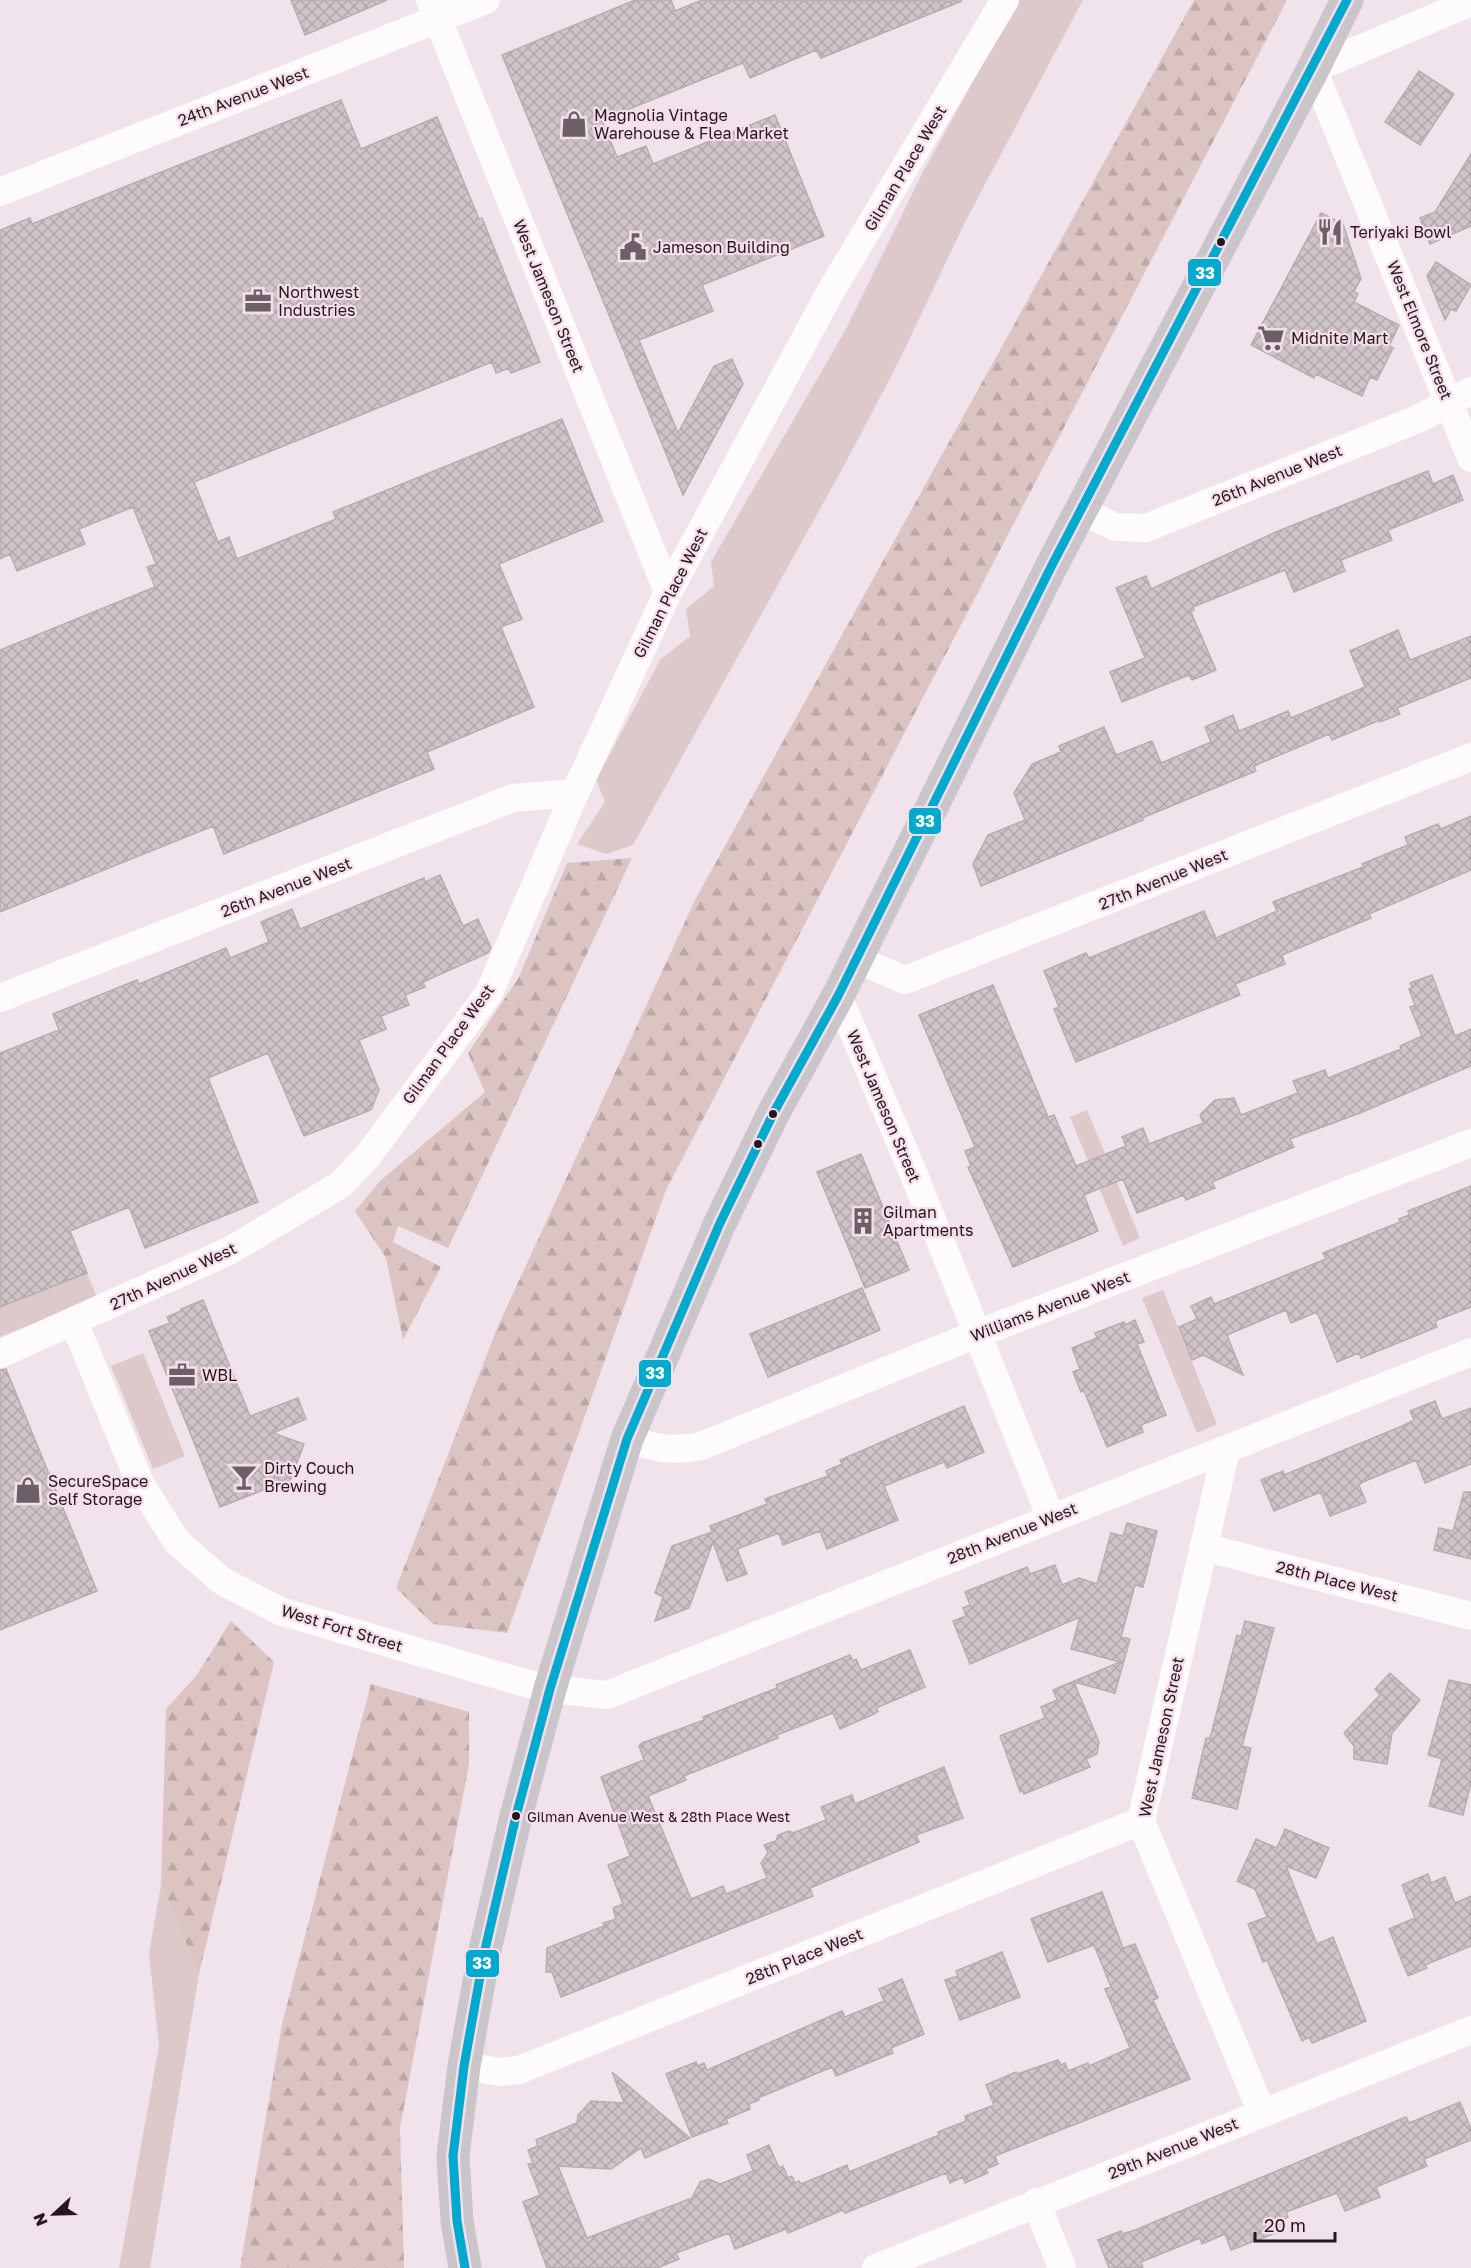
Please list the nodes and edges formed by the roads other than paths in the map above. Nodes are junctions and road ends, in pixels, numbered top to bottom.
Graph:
1 (486, 0) edge
2 (1005, 0) edge
3 (1347, 0) edge
4 (1471, 2) edge
5 (434, 10) edge
6 (1313, 69) junction
7 (0, 192) edge
8 (1460, 397) edge
9 (1471, 458) edge
10 (1080, 510) junction
11 (668, 592) junction
12 (1471, 757) edge
13 (575, 793) junction
14 (856, 959) junction
15 (838, 996) junction
16 (0, 998) edge
17 (1471, 1143) edge
18 (340, 1185) joint
19 (74, 1322) junction
20 (977, 1334) junction
21 (1471, 1352) edge
22 (0, 1354) edge
23 (627, 1439) junction
24 (1226, 1450) junction
25 (1051, 1518) junction
26 (1203, 1547) junction
27 (1471, 1616) edge
28 (550, 1689) junction
29 (1141, 1821) junction
30 (1471, 2030) edge
31 (464, 2066) junction
32 (1262, 2113) junction
33 (1036, 2202) junction
34 (465, 2268) edge
35 (876, 2268) edge
36 (1062, 2268) edge

1 - 5 street, 24th Avenue West
2 - 11 street, Gilman Place West
3 - 6 main road
4 - 6 street
5 - 7 street, 24th Avenue West
5 - 11 street, West Jameson Street
6 - 8 street, West Elmore Street
6 - 10 main road
8 - 9 street, West Elmore Street
8 - 10 street, 26th Avenue West
10 - 14 main road
11 - 13 street, Gilman Place West
12 - 14 street, 27th Avenue West
13 - 16 street, 26th Avenue West
13 - 18 street, Gilman Place West
14 - 15 main road
15 - 20 street, West Jameson Street
15 - 23 main road
17 - 20 street, Williams Avenue West
18 - 19 street, 27th Avenue West
19 - 22 street, 27th Avenue West
19 - 28 street, West Fort Street
20 - 23 street, Williams Avenue West
20 - 25 street, West Jameson Street
21 - 24 street, 28th Avenue West
23 - 28 main road
24 - 25 street, 28th Avenue West
24 - 26 street, West Jameson Street
25 - 28 street, 28th Avenue West
26 - 27 street, 28th Place West
26 - 29 street, West Jameson Street
28 - 31 main road
29 - 31 street, 28th Place West
29 - 32 street, West Jameson Street
30 - 32 street, 29th Avenue West
31 - 34 main road
32 - 33 street, 29th Avenue West
33 - 35 street, 29th Avenue West
33 - 36 street

